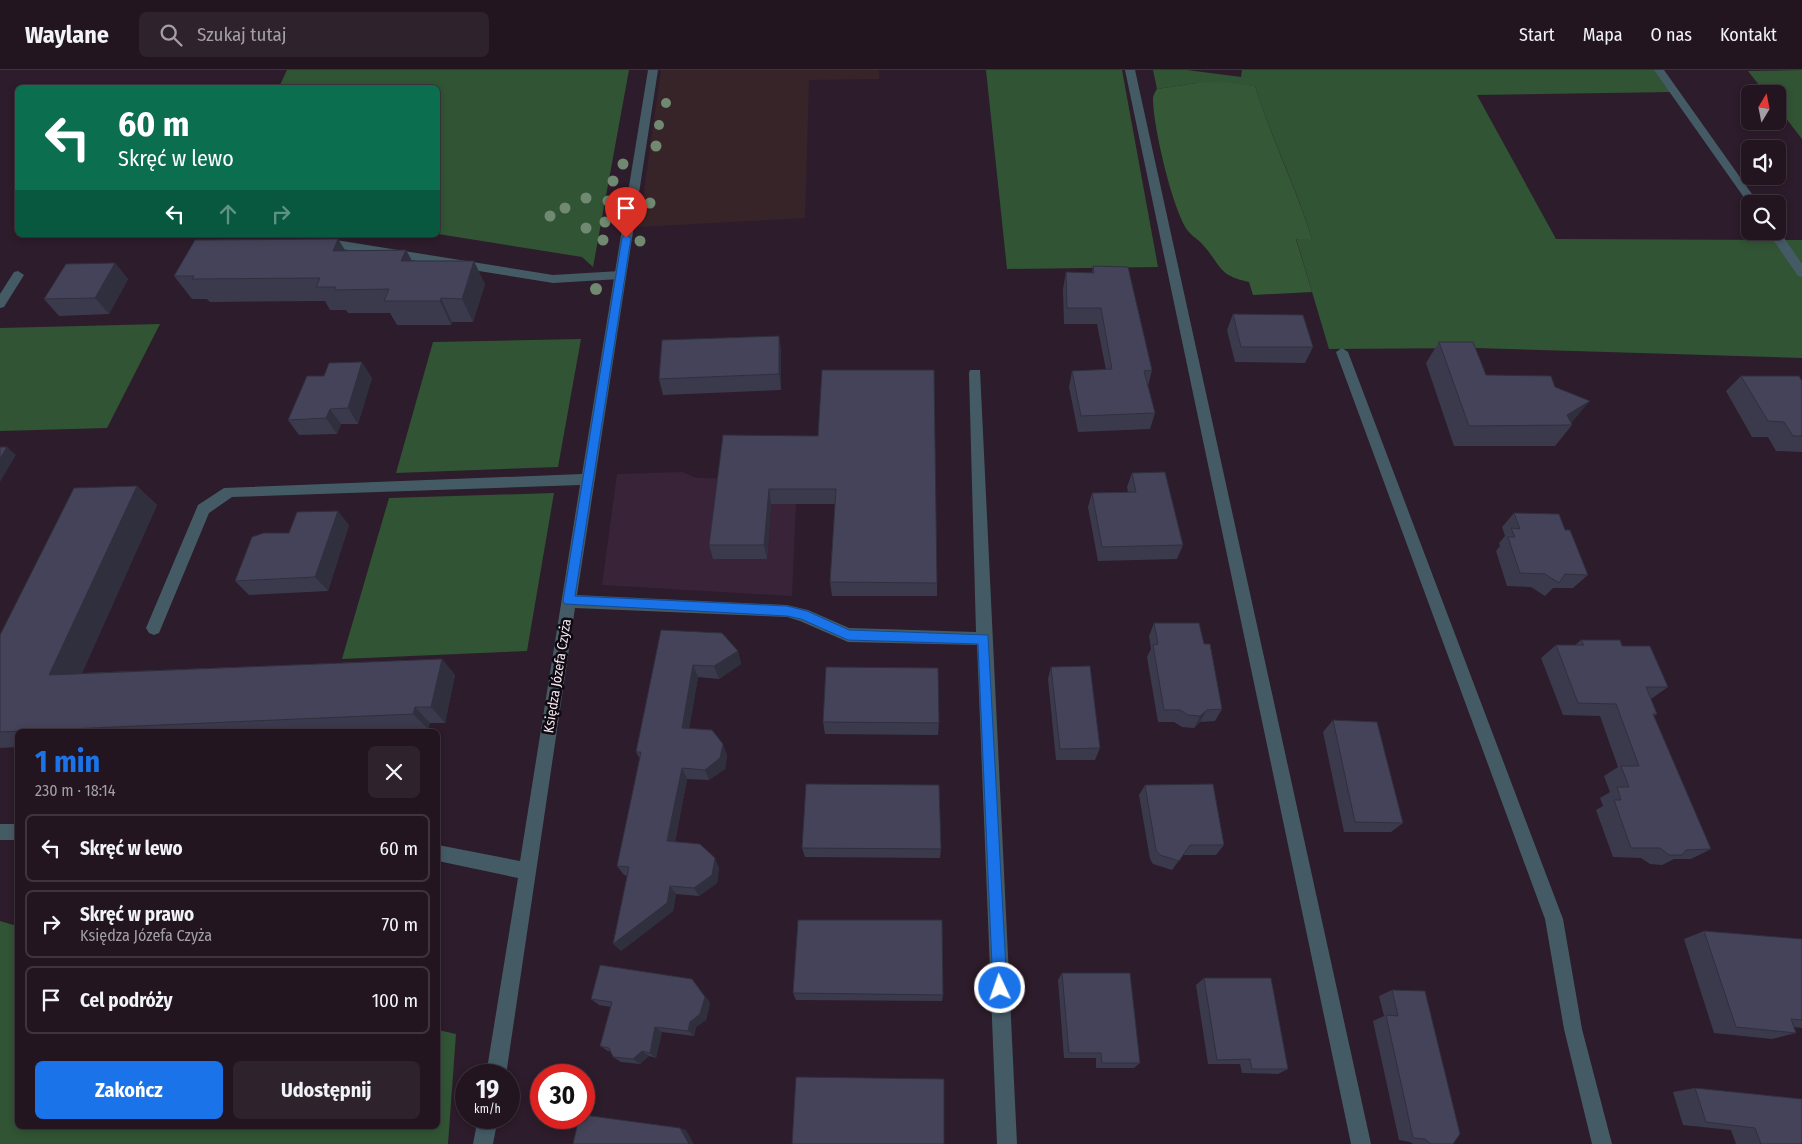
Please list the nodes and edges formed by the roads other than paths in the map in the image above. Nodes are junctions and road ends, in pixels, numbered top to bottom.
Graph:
1 (653, 70) edge
2 (1130, 70) edge
3 (1659, 70) edge
4 (1748, 195) edge
5 (1779, 240) edge
6 (307, 244) edge
7 (1802, 273) edge
8 (620, 275) junction
9 (18, 276) dead end
10 (0, 304) edge
11 (1342, 352) dead end
12 (975, 373) dead end
13 (589, 478) junction
14 (569, 601) junction
15 (154, 628) dead end
16 (984, 639) junction
17 (0, 832) edge
18 (15, 832) edge
19 (440, 853) edge
20 (527, 871) junction
21 (498, 1064) edge
22 (486, 1129) edge
23 (483, 1144) edge
24 (1007, 1144) edge
25 (1361, 1144) edge
26 (1602, 1144) edge

1 - 8 street, Księdza Józefa Czyża
2 - 25 street
3 - 4 street
5 - 7 street
6 - 8 street
8 - 13 street, Księdza Józefa Czyża
9 - 10 street
11 - 26 street
12 - 16 street
13 - 14 street, Księdza Józefa Czyża
13 - 15 street
14 - 16 street
14 - 20 street, Księdza Józefa Czyża
16 - 24 street
17 - 18 street
19 - 20 street
20 - 21 street, Księdza Józefa Czyża
22 - 23 street

